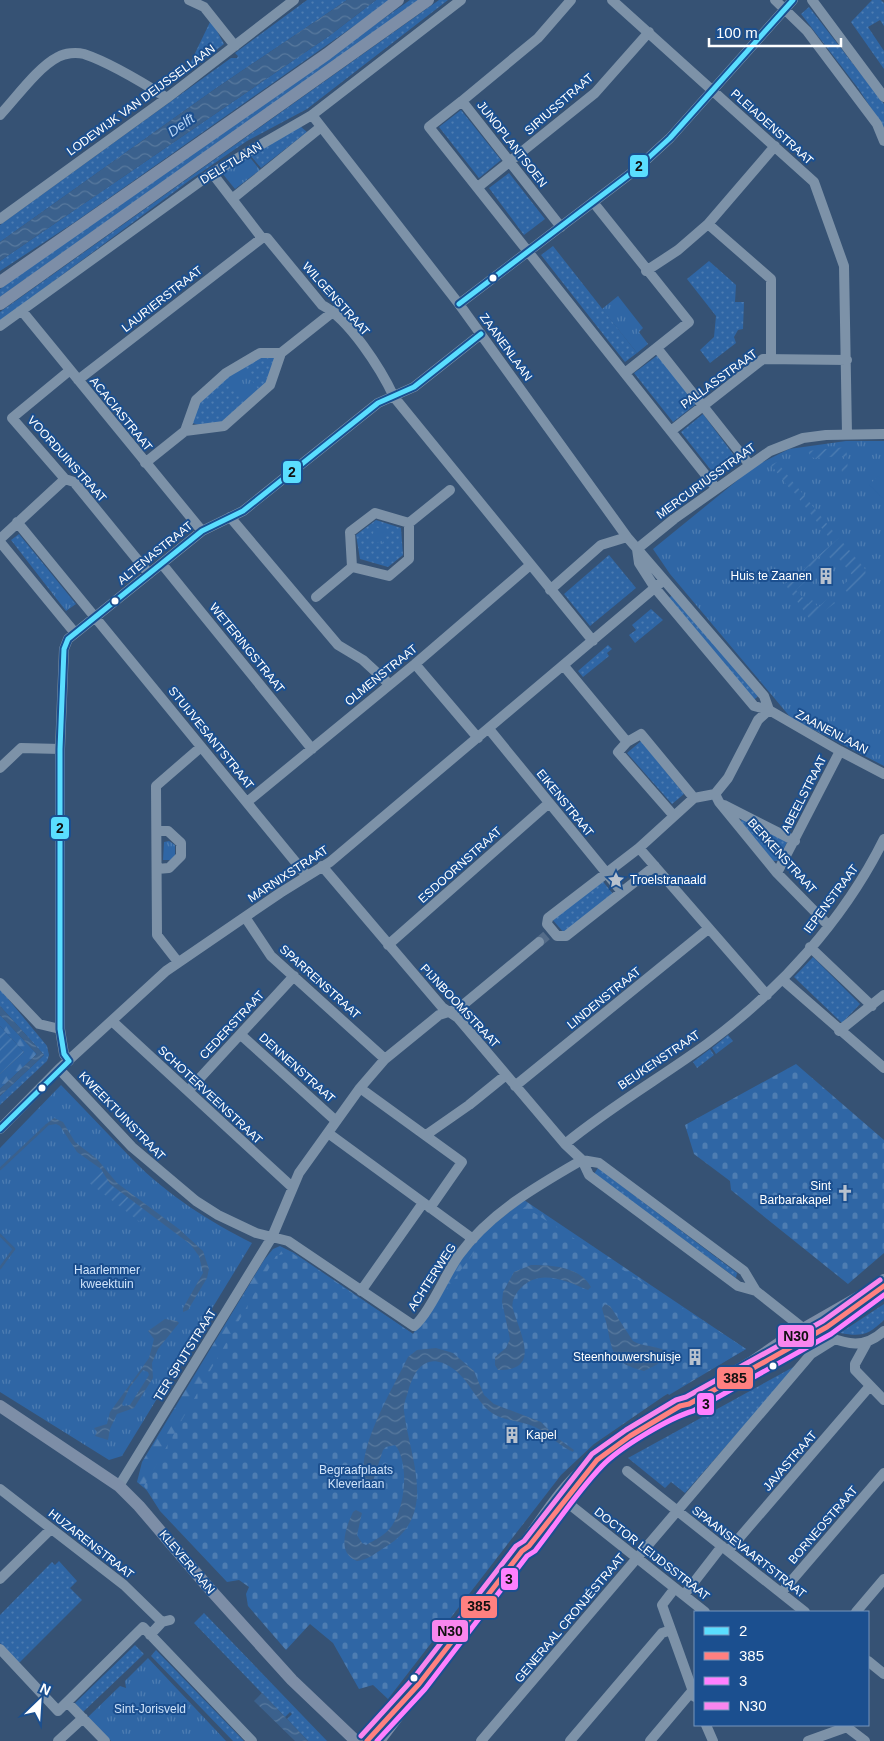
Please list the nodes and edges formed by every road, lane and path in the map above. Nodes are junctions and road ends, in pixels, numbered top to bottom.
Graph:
1 (189, 0) edge
2 (294, 0) edge
3 (398, 0) edge
4 (428, 0) edge
5 (462, 0) edge
6 (571, 0) edge
7 (612, 0) edge
8 (774, 0) edge
9 (793, 0) edge
10 (812, 0) edge
11 (206, 4) edge
12 (785, 10) junction
13 (649, 32) junction
14 (235, 46) junction
15 (713, 91) junction
16 (884, 97) edge
17 (167, 98) junction
18 (462, 100) junction
19 (0, 115) edge
20 (312, 115) junction
21 (321, 127) junction
22 (884, 141) edge
23 (775, 146) junction
24 (510, 163) junction
25 (212, 173) junction
26 (478, 187) junction
27 (232, 199) junction
28 (593, 202) junction
29 (0, 219) edge
30 (708, 224) junction
31 (561, 227) junction
32 (262, 238) junction
33 (528, 253) junction
34 (646, 271) junction
35 (0, 282) edge
36 (0, 304) edge
37 (459, 304) junction
38 (22, 311) junction
39 (334, 311) junction
40 (0, 326) edge
41 (481, 334) junction
42 (657, 348) junction
43 (281, 353) junction
44 (771, 359) junction
45 (847, 360) junction
46 (69, 371) junction
47 (625, 372) junction
48 (78, 380) junction
49 (394, 397) junction
50 (704, 406) junction
51 (185, 431) junction
52 (671, 431) junction
53 (847, 434) junction
54 (884, 434) edge
55 (144, 463) junction
56 (749, 464) junction
57 (65, 479) junction
58 (456, 485) junction
59 (716, 488) junction
60 (226, 519) junction
61 (17, 522) junction
62 (409, 523) junction
63 (202, 531) junction
64 (627, 537) junction
65 (0, 540) edge
66 (637, 549) junction
67 (162, 564) junction
68 (529, 566) junction
69 (352, 567) junction
70 (149, 574) junction
71 (664, 580) junction
72 (654, 588) junction
73 (550, 590) junction
74 (310, 602) junction
75 (96, 617) junction
76 (75, 633) junction
77 (592, 641) junction
78 (415, 664) junction
79 (564, 666) junction
80 (388, 683) junction
81 (769, 710) junction
82 (488, 729) junction
83 (478, 738) junction
84 (626, 742) junction
85 (201, 747) junction
86 (312, 748) junction
87 (60, 749) junction
88 (840, 752) junction
89 (0, 768) edge
90 (884, 774) edge
91 (694, 798) junction
92 (717, 798) junction
93 (247, 802) junction
94 (549, 803) junction
95 (674, 816) junction
96 (157, 831) junction
97 (884, 839) edge
98 (795, 841) junction
99 (639, 848) junction
100 (322, 866) junction
101 (655, 866) junction
102 (157, 869) junction
103 (606, 872) junction
104 (777, 873) junction
105 (306, 876) junction
106 (622, 892) junction
107 (245, 917) junction
108 (828, 925) junction
109 (708, 929) junction
110 (546, 936) junction
111 (388, 945) junction
112 (810, 947) junction
113 (178, 962) junction
114 (294, 976) junction
115 (783, 980) junction
116 (0, 983) edge
117 (767, 995) junction
118 (884, 995) edge
119 (872, 1006) junction
120 (449, 1012) junction
121 (112, 1021) junction
122 (60, 1029) junction
123 (839, 1031) junction
124 (241, 1035) junction
125 (385, 1059) junction
126 (69, 1060) junction
127 (884, 1068) edge
128 (59, 1069) junction
129 (506, 1075) junction
130 (515, 1086) junction
131 (360, 1088) junction
132 (188, 1091) junction
133 (336, 1120) junction
134 (0, 1129) edge
135 (328, 1133) junction
136 (426, 1135) junction
137 (565, 1144) junction
138 (582, 1160) junction
139 (292, 1187) junction
140 (426, 1205) junction
141 (272, 1237) junction
142 (473, 1238) junction
143 (884, 1280) edge
144 (884, 1286) edge
145 (361, 1291) junction
146 (756, 1291) junction
147 (884, 1331) edge
148 (808, 1334) junction
149 (835, 1339) junction
150 (866, 1344) junction
151 (870, 1386) junction
152 (884, 1400) edge
153 (1, 1408) edge
154 (627, 1471) dead end
155 (884, 1473) edge
156 (119, 1486) junction
157 (0, 1488) edge
158 (562, 1498) junction
159 (678, 1512) junction
160 (51, 1529) junction
161 (725, 1549) junction
162 (637, 1558) junction
163 (0, 1579) edge
164 (884, 1579) edge
165 (675, 1588) junction
166 (780, 1593) junction
167 (684, 1595) junction
168 (704, 1611) edge
169 (804, 1611) edge
170 (857, 1611) edge
171 (671, 1630) junction
172 (150, 1635) junction
173 (0, 1649) edge
174 (869, 1663) edge
175 (884, 1674) edge
176 (420, 1684) junction
177 (694, 1694) edge
178 (67, 1702) junction
179 (83, 1718) junction
180 (706, 1726) edge
181 (845, 1726) edge
182 (58, 1741) edge
183 (105, 1741) edge
184 (252, 1741) edge
185 (356, 1741) edge
186 (367, 1741) edge
187 (379, 1741) edge
188 (481, 1741) edge
189 (570, 1741) edge
190 (650, 1741) edge
191 (712, 1741) edge
192 (808, 1741) edge
193 (865, 1741) edge

1 - 11 street
2 - 14 street, LODEWIJK VAN DEIJSSELLAAN
3 - 35 main road
4 - 36 main road, DELFTLAAN
5 - 20 street, DELFTLAAN
6 - 18 street
7 - 13 street, PLEIADENSTRAAT
8 - 12 street
9 - 12 street
10 - 16 street
11 - 14 street
12 - 15 street
12 - 22 street
13 - 15 street, PLEIADENSTRAAT
13 - 24 street, SIRIUSSTRAAT
14 - 17 street, LODEWIJK VAN DEIJSSELLAAN
15 - 23 street, PLEIADENSTRAAT
15 - 28 street
17 - 19 street
17 - 29 street, LODEWIJK VAN DEIJSSELLAAN
18 - 24 street, JUNOPLANTSOEN
18 - 26 street, JUNOPLANTSOEN
20 - 21 street, ZAANENLAAN
20 - 25 street, DELFTLAAN
21 - 27 street, DELFTLAAN
21 - 37 street, ZAANENLAAN
23 - 30 street
23 - 45 street, PLEIADENSTRAAT
24 - 26 street, SIRIUSSTRAAT
24 - 31 street, JUNOPLANTSOEN
25 - 27 street, WILGENSTRAAT
25 - 38 street, DELFTLAAN
26 - 33 street, JUNOPLANTSOEN
27 - 32 street, WILGENSTRAAT
28 - 31 street
28 - 34 street
30 - 34 street
30 - 44 street
31 - 33 street
32 - 39 street, WILGENSTRAAT
32 - 48 street, LAURIERSTRAAT
33 - 37 street
33 - 47 street, JUNOPLANTSOEN
34 - 42 street
37 - 41 street, ZAANENLAAN
38 - 40 street, DELFTLAAN
38 - 46 street, ACACIASTRAAT
39 - 43 street
39 - 49 street, WILGENSTRAAT
41 - 49 street, ALTENASTRAAT
41 - 64 street, ZAANENLAAN
42 - 47 street
42 - 50 street
43 - 51 street
43 - 51 street
44 - 45 street, PALLASSTRAAT
44 - 50 street, PALLASSTRAAT
45 - 53 street, PLEIADENSTRAAT
46 - 48 street, ACACIASTRAAT
46 - 57 street, VOORDUINSTRAAT
47 - 52 street, JUNOPLANTSOEN
48 - 55 street, ACACIASTRAAT
49 - 58 street, WILGENSTRAAT
49 - 60 street, ALTENASTRAAT
50 - 52 street, PALLASSTRAAT
50 - 56 street
51 - 55 street
52 - 59 street, JUNOPLANTSOEN
53 - 54 street, MERCURIUSSTRAAT
53 - 56 street, MERCURIUSSTRAAT
55 - 63 street, ACACIASTRAAT
56 - 59 street, MERCURIUSSTRAAT
57 - 61 street
57 - 70 street, VOORDUINSTRAAT
58 - 62 street
58 - 68 street, WILGENSTRAAT
59 - 66 street, MERCURIUSSTRAAT
60 - 63 street, ALTENASTRAAT
60 - 74 street
61 - 65 street
61 - 75 street, STUIJVESANTSTRAAT
62 - 69 street
62 - 69 street
63 - 67 street, ALTENASTRAAT
64 - 66 street, ZAANENLAAN
64 - 73 street
65 - 76 street
66 - 71 street, ZAANENLAAN
66 - 72 street, ZAANENLAAN
67 - 70 street, ALTENASTRAAT
67 - 86 street, WETERINGSTRAAT
68 - 73 street, WILGENSTRAAT
68 - 78 street, OLMENSTRAAT
69 - 74 street
70 - 75 street, ALTENASTRAAT
71 - 72 street, MARNIXSTRAAT
71 - 81 street, ZAANENLAAN
72 - 77 street, MARNIXSTRAAT
72 - 81 street, ZAANENLAAN
73 - 77 street, WILGENSTRAAT
74 - 80 street
75 - 76 street, ALTENASTRAAT
75 - 85 street, STUIJVESANTSTRAAT
76 - 87 street, ALTENASTRAAT
77 - 79 street, MARNIXSTRAAT
78 - 80 street, OLMENSTRAAT
78 - 83 street
79 - 82 street, MARNIXSTRAAT
79 - 84 street
80 - 86 street, OLMENSTRAAT
81 - 88 street, ZAANENLAAN
81 - 92 street
82 - 83 street, MARNIXSTRAAT
82 - 94 street, EIKENSTRAAT
83 - 100 street, MARNIXSTRAAT
84 - 91 street
84 - 95 street
85 - 93 street, STUIJVESANTSTRAAT
85 - 96 street
86 - 93 street, OLMENSTRAAT
87 - 89 street
87 - 122 street
88 - 90 street, ZAANENLAAN
88 - 98 street, ABEELSTRAAT
91 - 92 street
91 - 95 street
92 - 98 street, BERKENSTRAAT
92 - 104 street, BERKENSTRAAT
93 - 105 street, STUIJVESANTSTRAAT
94 - 103 street, EIKENSTRAAT
94 - 111 street, ESDOORNSTRAAT
95 - 99 street
96 - 102 street
96 - 102 street
97 - 108 street, IEPENSTRAAT
98 - 104 street, ABEELSTRAAT
99 - 101 street
99 - 103 street
100 - 105 street, MARNIXSTRAAT
100 - 111 street, PIJNBOOMSTRAAT
101 - 106 street
101 - 109 street
102 - 113 street
103 - 106 street, EIKENSTRAAT
103 - 110 street
104 - 108 street, BERKENSTRAAT
105 - 107 street, MARNIXSTRAAT
106 - 110 street
107 - 113 street, MARNIXSTRAAT
107 - 114 street, SPARRENSTRAAT
108 - 112 street, IEPENSTRAAT
109 - 117 street
109 - 130 street, LINDENSTRAAT
110 - 120 street, TER SPIJTSTRAAT
111 - 120 street, PIJNBOOMSTRAAT
112 - 115 street, IEPENSTRAAT
112 - 119 street
113 - 121 street, MARNIXSTRAAT
114 - 124 street, CEDERSTRAAT
114 - 125 street, SPARRENSTRAAT
115 - 117 street, BEUKENSTRAAT
115 - 123 street
116 - 122 street
117 - 137 street, BEUKENSTRAAT
118 - 119 street
119 - 123 street
120 - 125 street, TER SPIJTSTRAAT
120 - 129 street, PIJNBOOMSTRAAT
121 - 126 street, MARNIXSTRAAT
121 - 132 street, SCHOTERVEENSTRAAT
122 - 126 street
123 - 127 street
124 - 132 street, CEDERSTRAAT
124 - 133 street, DENNENSTRAAT
125 - 131 street, TER SPIJTSTRAAT
126 - 128 street, MARNIXSTRAAT
128 - 134 street, MARNIXSTRAAT
128 - 141 street, KWEEKTUINSTRAAT
129 - 130 street, PIJNBOOMSTRAAT
129 - 136 street
130 - 137 street, PIJNBOOMSTRAAT
131 - 133 street, TER SPIJTSTRAAT
131 - 136 street
132 - 139 street, SCHOTERVEENSTRAAT
133 - 135 street, TER SPIJTSTRAAT
135 - 139 street, TER SPIJTSTRAAT
135 - 140 street
136 - 140 street
137 - 138 street, PIJNBOOMSTRAAT
138 - 142 street, ACHTERWEG
138 - 146 street, PIJNBOOMSTRAAT
138 - 146 street, PIJNBOOMSTRAAT
139 - 141 street, TER SPIJTSTRAAT
140 - 142 street
140 - 145 street
141 - 145 street, ACHTERWEG
141 - 156 street, TER SPIJTSTRAAT
142 - 145 street, ACHTERWEG
143 - 148 main road
144 - 148 main road
146 - 148 street, PIJNBOOMSTRAAT
147 - 150 street
148 - 149 street
148 - 158 main road
149 - 150 street
149 - 159 street, GENERAAL CRONJÉSTRAAT
150 - 151 street
151 - 152 street
151 - 161 street, JAVASTRAAT
153 - 156 main road, KLEVERLAAN
154 - 159 street, SPAANSEVAARTSTRAAT
155 - 166 street, BORNEOSTRAAT
156 - 185 main road, KLEVERLAAN
157 - 160 street, HUZARENSTRAAT
158 - 162 street, DOCTOR LEIJDSSTRAAT
158 - 176 main road
159 - 161 street, SPAANSEVAARTSTRAAT
159 - 162 street, GENERAAL CRONJÉSTRAAT
160 - 163 street
160 - 172 street, HUZARENSTRAAT
161 - 166 street, SPAANSEVAARTSTRAAT
161 - 167 street, JAVASTRAAT
162 - 165 street, DOCTOR LEIJDSSTRAAT
162 - 188 street, GENERAAL CRONJÉSTRAAT
164 - 170 street
165 - 167 street, DOCTOR LEIJDSSTRAAT
165 - 171 street
166 - 169 street, SPAANSEVAARTSTRAAT
167 - 168 street, DOCTOR LEIJDSSTRAAT
171 - 177 street
171 - 189 street
172 - 178 street
172 - 184 street
173 - 178 street
174 - 175 street
176 - 186 main road
176 - 187 main road
177 - 190 street
178 - 179 street
179 - 182 street
179 - 183 street
180 - 191 street
181 - 192 street
181 - 193 street

